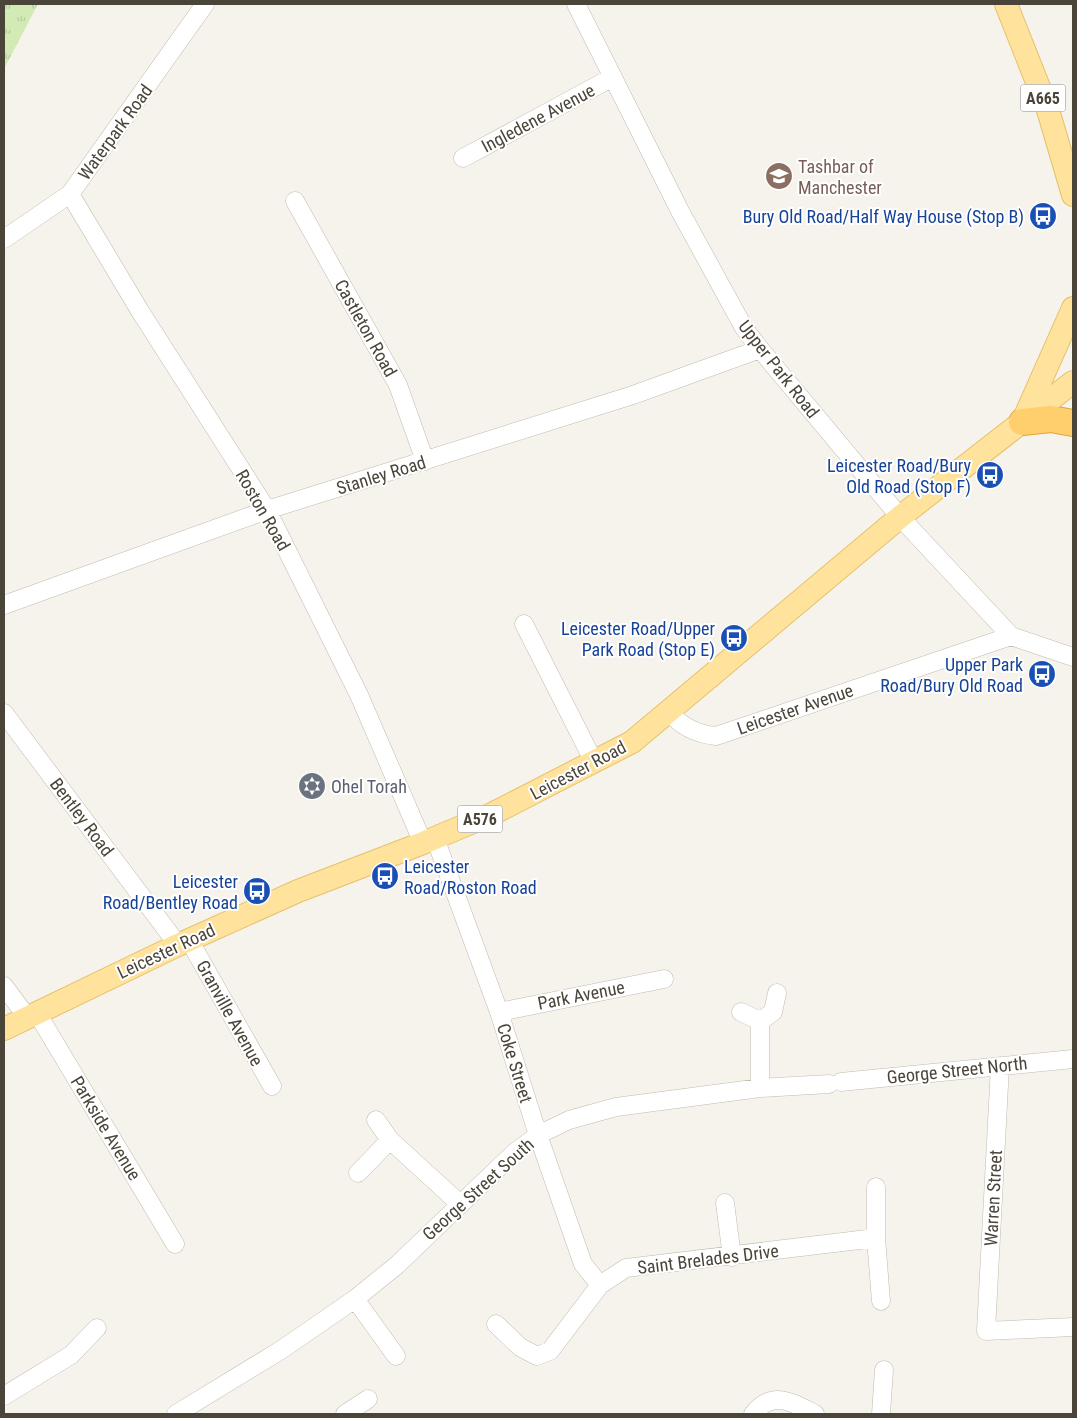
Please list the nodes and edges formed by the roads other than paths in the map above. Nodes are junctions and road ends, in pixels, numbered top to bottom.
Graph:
1 (206, 4) edge
2 (576, 4) edge
3 (1006, 4) edge
4 (613, 77) junction
5 (463, 158) dead end
6 (70, 194) junction
7 (1073, 195) edge
8 (295, 201) dead end
9 (4, 239) edge
10 (1073, 308) edge
11 (760, 349) junction
12 (1073, 382) edge
13 (1022, 422) junction
14 (1073, 424) edge
15 (425, 461) junction
16 (267, 510) junction
17 (900, 518) junction
18 (4, 605) edge
19 (524, 624) dead end
20 (1011, 636) junction
21 (1073, 657) edge
22 (670, 712) junction
23 (4, 713) edge
24 (594, 762) junction
25 (429, 841) junction
26 (183, 942) junction
27 (664, 979) dead end
28 (4, 986) edge
29 (777, 993) dead end
30 (499, 1012) junction
31 (741, 1012) dead end
32 (32, 1015) junction
33 (760, 1021) junction
34 (4, 1029) edge
35 (1073, 1059) edge
36 (1000, 1066) junction
37 (835, 1083) joint
38 (272, 1086) dead end
39 (760, 1088) junction
40 (376, 1120) dead end
41 (538, 1135) junction
42 (390, 1140) junction
43 (358, 1173) dead end
44 (876, 1187) dead end
45 (458, 1203) junction
46 (725, 1203) dead end
47 (876, 1238) junction
48 (175, 1244) dead end
49 (732, 1257) junction
50 (600, 1285) junction
51 (356, 1299) junction
52 (881, 1301) dead end
53 (496, 1324) dead end
54 (1073, 1327) edge
55 (97, 1328) dead end
56 (396, 1356) dead end
57 (884, 1370) dead end
58 (4, 1396) edge
59 (368, 1399) dead end
60 (176, 1414) edge
61 (345, 1414) edge
62 (753, 1414) edge
63 (815, 1414) edge
64 (881, 1414) edge

1 - 6 street, Waterpark Road
2 - 4 street, Upper Park Road
3 - 7 main road, A665
4 - 5 street, Ingledene Avenue
4 - 11 street, Upper Park Road
6 - 9 street, Waterpark Road
6 - 16 street, Roston Road
8 - 15 street, Castleton Road
10 - 13 main road
11 - 15 street, Stanley Road
11 - 17 street, Upper Park Road
12 - 13 main road, Leicester Road / A576
13 - 14 highway
13 - 17 main road, Leicester Road / A576
15 - 16 street, Stanley Road
16 - 18 street, Stanley Road
16 - 25 street, Roston Road
17 - 20 street, Upper Park Road
17 - 22 main road, Leicester Road / A576
19 - 24 street
20 - 21 street, Upper Park Road
20 - 22 street, Leicester Avenue
22 - 24 main road, Leicester Road / A576
23 - 26 street, Bentley Road
24 - 25 main road, Leicester Road / A576
25 - 26 main road, Leicester Road / A576
25 - 30 street, Coke Street
26 - 32 main road, Leicester Road / A576
26 - 38 street, Granville Avenue
27 - 30 street, Park Avenue
28 - 32 street, Parkside Avenue
29 - 33 street
30 - 41 street, Coke Street
31 - 33 street
32 - 34 main road, Leicester Road / A576
32 - 48 street, Parkside Avenue
33 - 39 street
35 - 36 street, George Street North
36 - 37 street, George Street North
36 - 54 street, Warren Street
37 - 39 street, George Street South
39 - 41 street, George Street South
40 - 42 street
41 - 45 street, George Street South
41 - 50 street, Coke Street
42 - 43 street
42 - 45 street
44 - 47 street
45 - 51 street, George Street South
46 - 49 street
47 - 49 street, Saint Brelades Drive
47 - 52 street
49 - 50 street, Saint Brelades Drive
50 - 53 street, Saint Brelades Drive
51 - 56 street
51 - 60 street, George Street South
55 - 58 street
57 - 64 street
59 - 61 street
62 - 63 street

